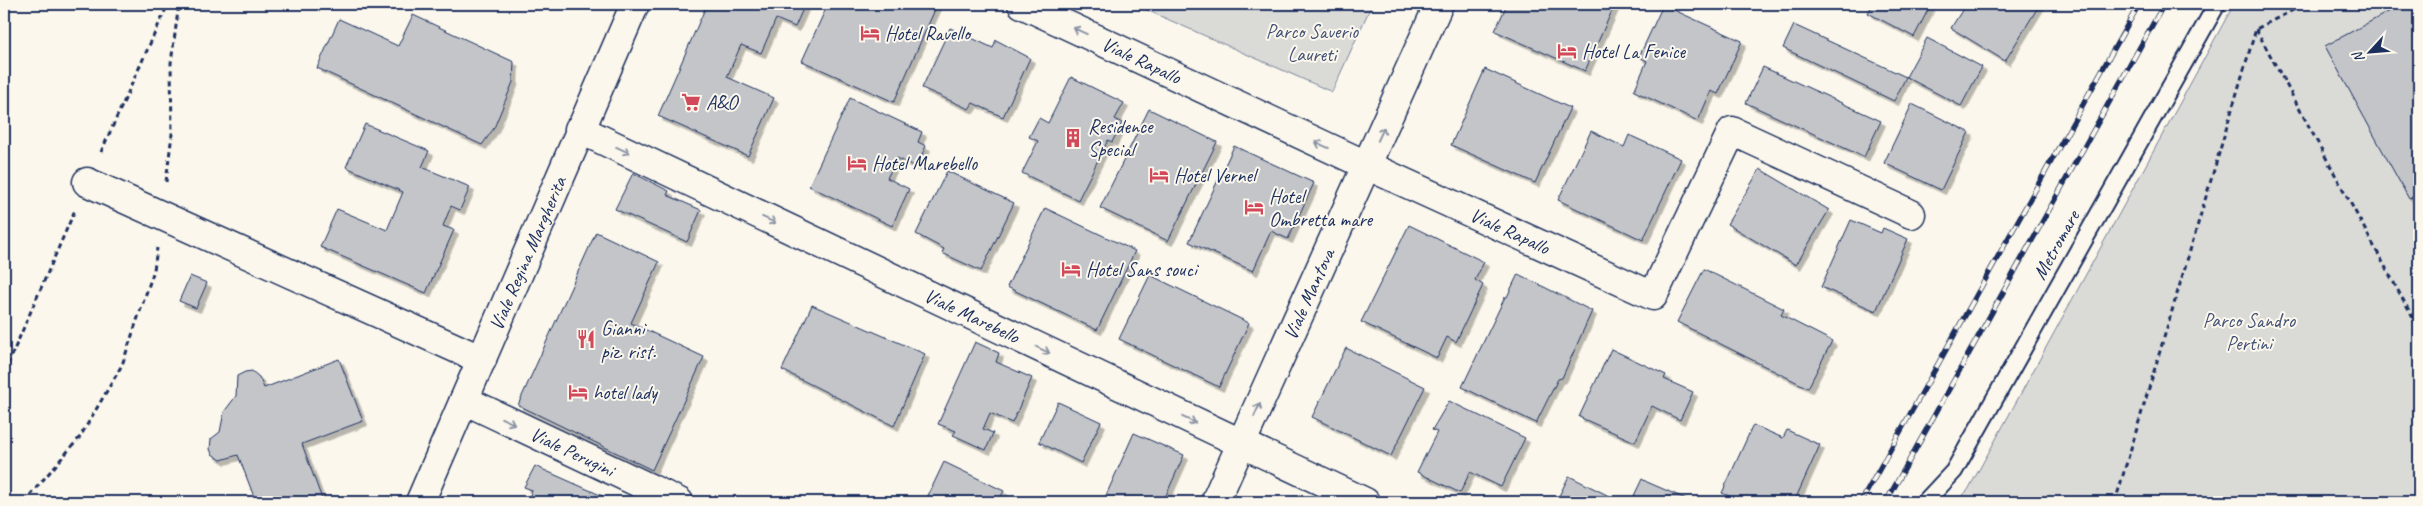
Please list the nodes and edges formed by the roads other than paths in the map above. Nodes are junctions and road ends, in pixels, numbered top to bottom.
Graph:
1 (634, 4) edge
2 (1022, 4) edge
3 (1440, 4) edge
4 (2217, 4) edge
5 (579, 129) junction
6 (1366, 165) junction
7 (87, 182) dead end
8 (1911, 214) dead end
9 (482, 360) junction
10 (464, 400) junction
11 (1241, 445) junction
12 (420, 502) edge
13 (680, 502) edge
14 (1215, 502) edge
15 (1366, 502) edge
16 (1925, 502) edge

1 - 5 street, Viale Regina Margherita
6 -> 2 street, Viale Rapallo
6 -> 3 street, Viale Mantova
4 - 16 lane, Metromare
5 - 9 street, Viale Regina Margherita
5 -> 11 street, Viale Marebello
6 - 8 street, Viale Rapallo
11 -> 6 street, Viale Mantova
7 - 9 street
9 - 10 street, Viale Regina Margherita
10 - 12 street, Viale Regina Margherita
10 -> 13 street, Viale Perugini
11 - 14 street, Viale Mantova
11 - 15 street, Viale Marebello

